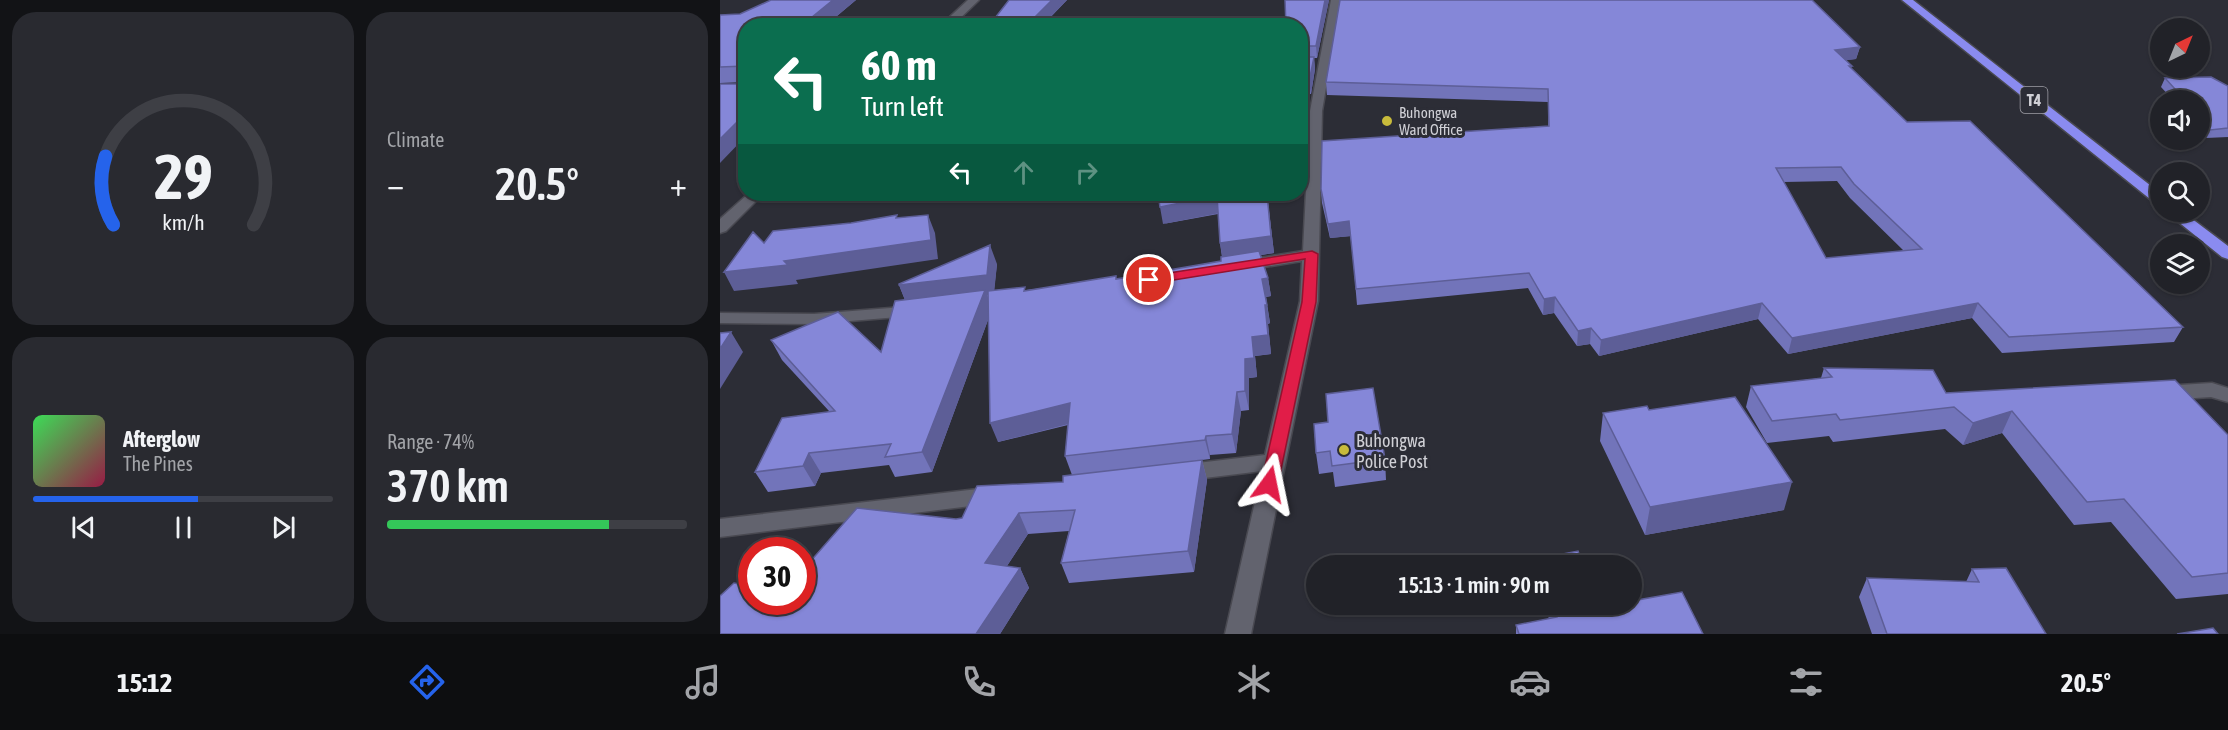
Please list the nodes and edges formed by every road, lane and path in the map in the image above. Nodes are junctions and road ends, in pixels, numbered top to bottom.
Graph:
1 (974, 0) edge
2 (1336, 0) edge
3 (1907, 0) edge
4 (954, 18) edge
5 (2150, 192) edge
6 (749, 201) edge
7 (2187, 222) edge
8 (720, 228) edge
9 (1312, 254) junction
10 (2228, 254) edge
11 (1219, 269) edge
12 (930, 310) edge
13 (720, 318) edge
14 (2141, 394) edge
15 (2228, 395) edge
16 (1274, 462) junction
17 (1154, 476) edge
18 (1012, 493) edge
19 (720, 528) edge
20 (1238, 634) edge

1 - 4 street
2 - 9 street
3 - 5 highway, T4
6 - 8 street
7 - 10 highway
9 - 11 street
9 - 16 street
12 - 13 street
14 - 15 street
16 - 17 street
16 - 20 street
18 - 19 street

